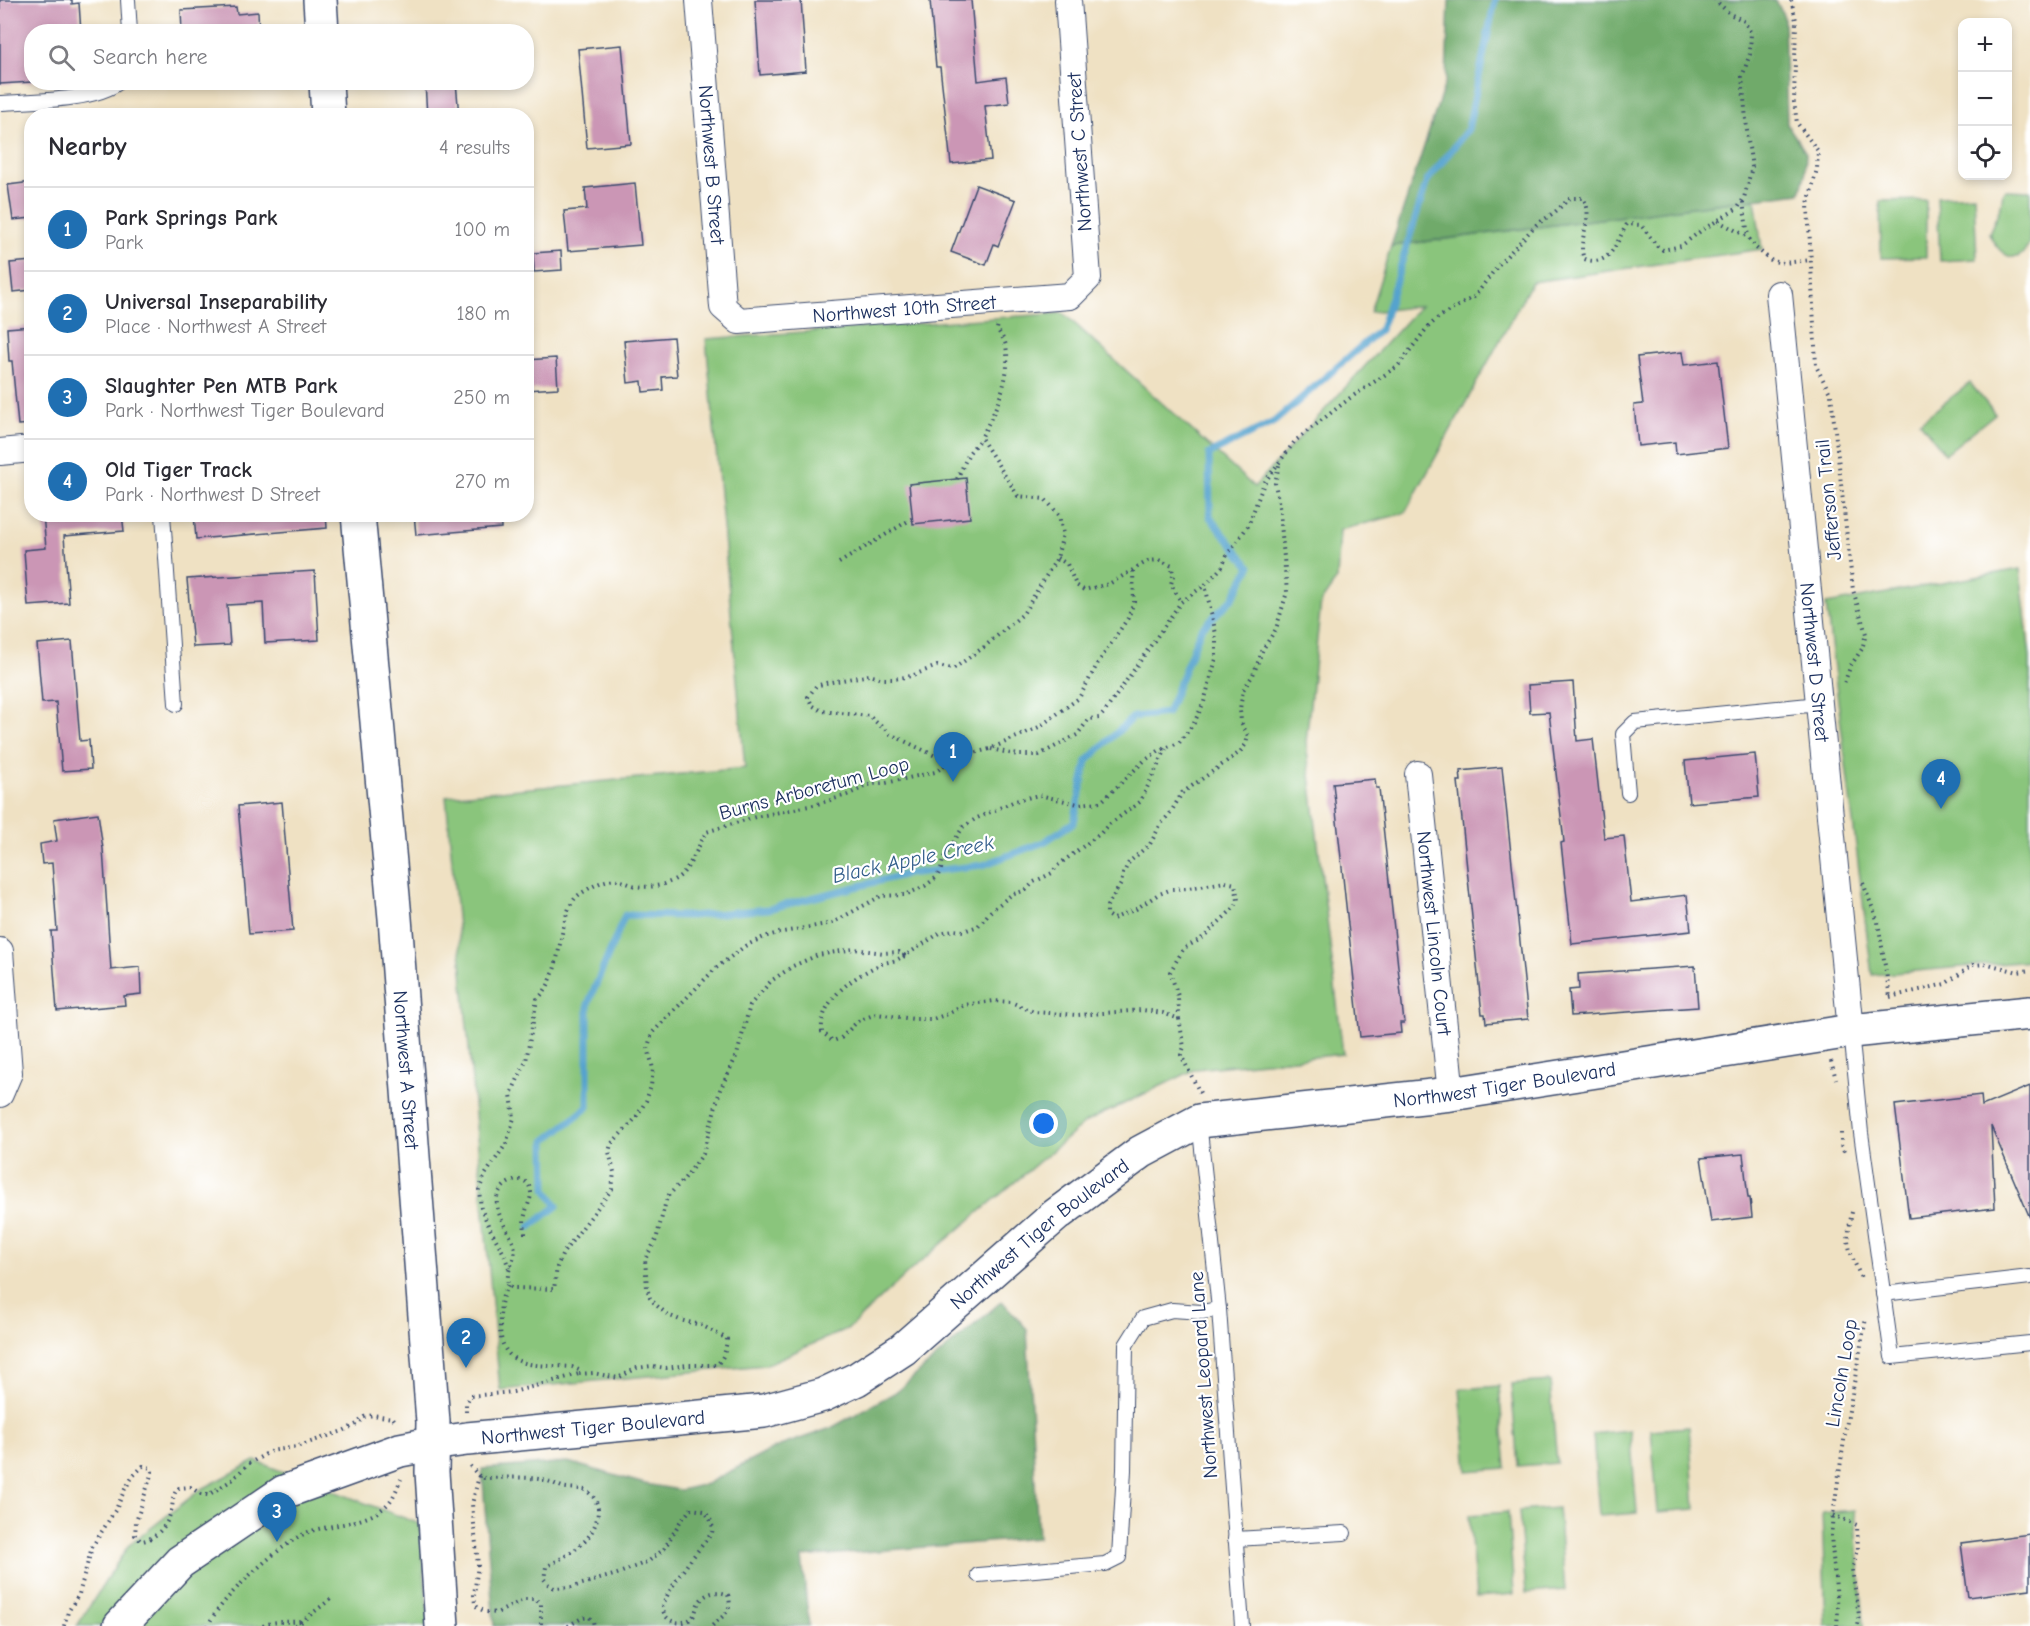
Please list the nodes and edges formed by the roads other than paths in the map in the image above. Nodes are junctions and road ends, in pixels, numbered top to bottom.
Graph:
1 (128, 0) edge
2 (320, 0) edge
3 (699, 0) edge
4 (1068, 0) edge
5 (130, 24) edge
6 (322, 24) edge
7 (106, 90) edge
8 (326, 90) edge
9 (0, 103) edge
10 (328, 108) edge
11 (1779, 294) dead end
12 (1070, 296) joint
13 (739, 321) joint
14 (24, 450) edge
15 (0, 452) edge
16 (164, 522) edge
17 (359, 522) edge
18 (176, 704) dead end
19 (1819, 704) junction
20 (1418, 774) dead end
21 (1628, 793) dead end
22 (0, 951) edge
23 (2030, 1013) edge
24 (1851, 1031) junction
25 (0, 1094) edge
26 (1451, 1094) junction
27 (1201, 1110) junction
28 (2030, 1276) edge
29 (1883, 1294) junction
30 (1219, 1309) junction
31 (2030, 1343) edge
32 (431, 1444) junction
33 (1344, 1533) dead end
34 (1235, 1539) junction
35 (978, 1575) dead end
36 (120, 1626) edge
37 (442, 1626) edge
38 (1242, 1626) edge

1 - 5 lane
2 - 6 street
3 - 13 street, Northwest B Street
4 - 12 street, Northwest C Street
7 - 9 lane
8 - 10 street
11 - 19 street, Northwest D Street
12 - 13 street, Northwest 10th Street
14 - 15 street
16 - 18 lane
17 - 32 street, Northwest A Street
19 - 21 lane
19 - 24 street, Northwest D Street
20 - 26 street, Northwest Lincoln Court
22 - 25 street
23 - 24 street, Northwest Tiger Boulevard
24 - 26 street, Northwest Tiger Boulevard
24 - 29 lane
26 - 27 street, Northwest Tiger Boulevard
27 - 30 lane, Northwest Leopard Lane
27 - 32 street, Northwest Tiger Boulevard
28 - 29 lane
29 - 31 lane
30 - 34 lane, Northwest Leopard Lane
30 - 35 lane
32 - 36 street, Northwest Tiger Boulevard
32 - 37 street, Northwest A Street
33 - 34 lane
34 - 38 lane, Northwest Leopard Lane

